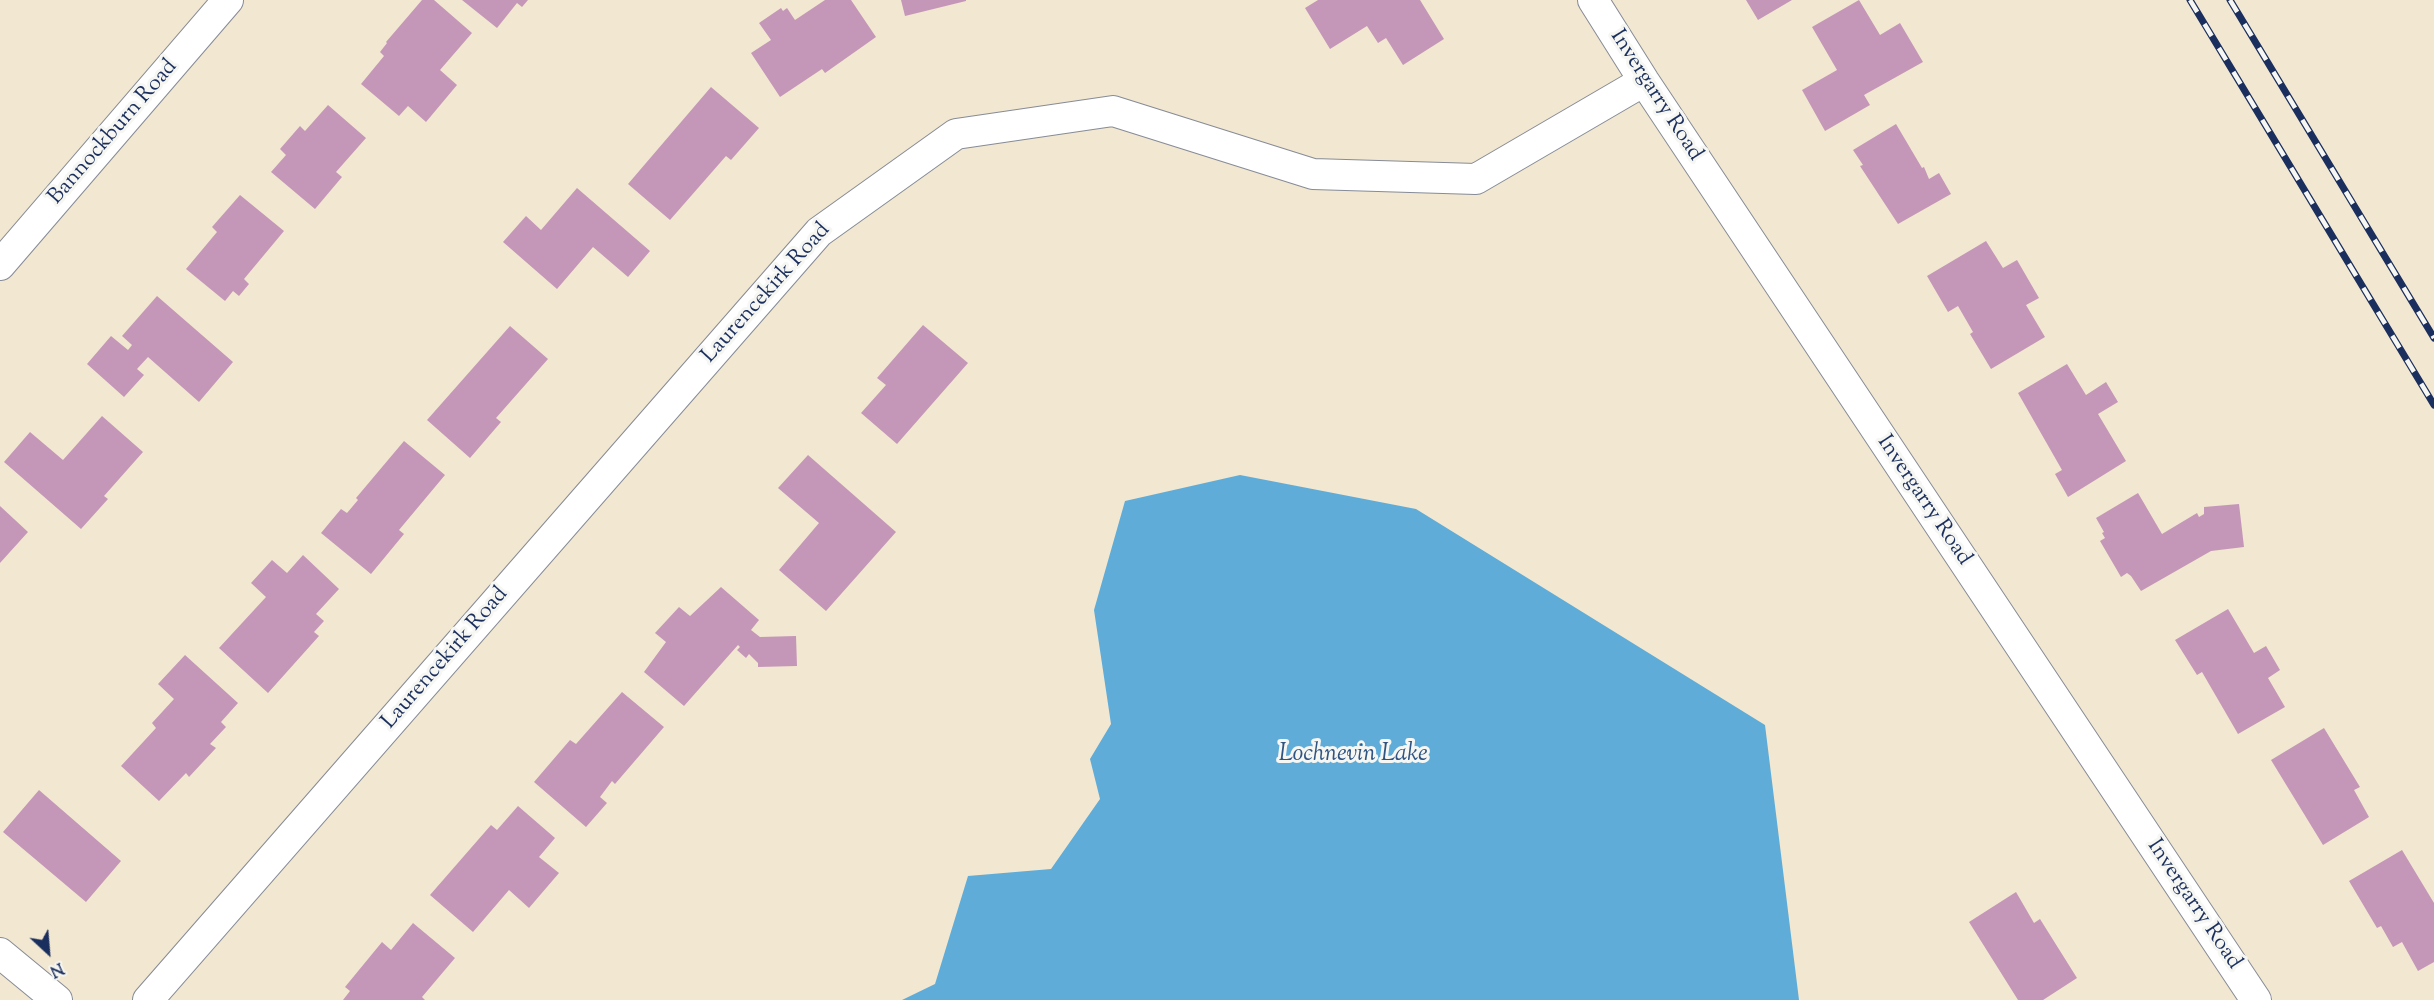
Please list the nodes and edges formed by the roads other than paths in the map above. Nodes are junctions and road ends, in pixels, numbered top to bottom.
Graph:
1 (228, 0) edge
2 (1593, 0) edge
3 (1644, 81) junction
4 (0, 265) edge
5 (0, 953) edge
6 (57, 1000) edge
7 (148, 1000) edge
8 (2256, 1000) edge

1 - 4 street, Bannockburn Road
2 - 3 street, Invergarry Road
3 - 7 street, Laurencekirk Road
3 - 8 street, Invergarry Road
5 - 6 street

